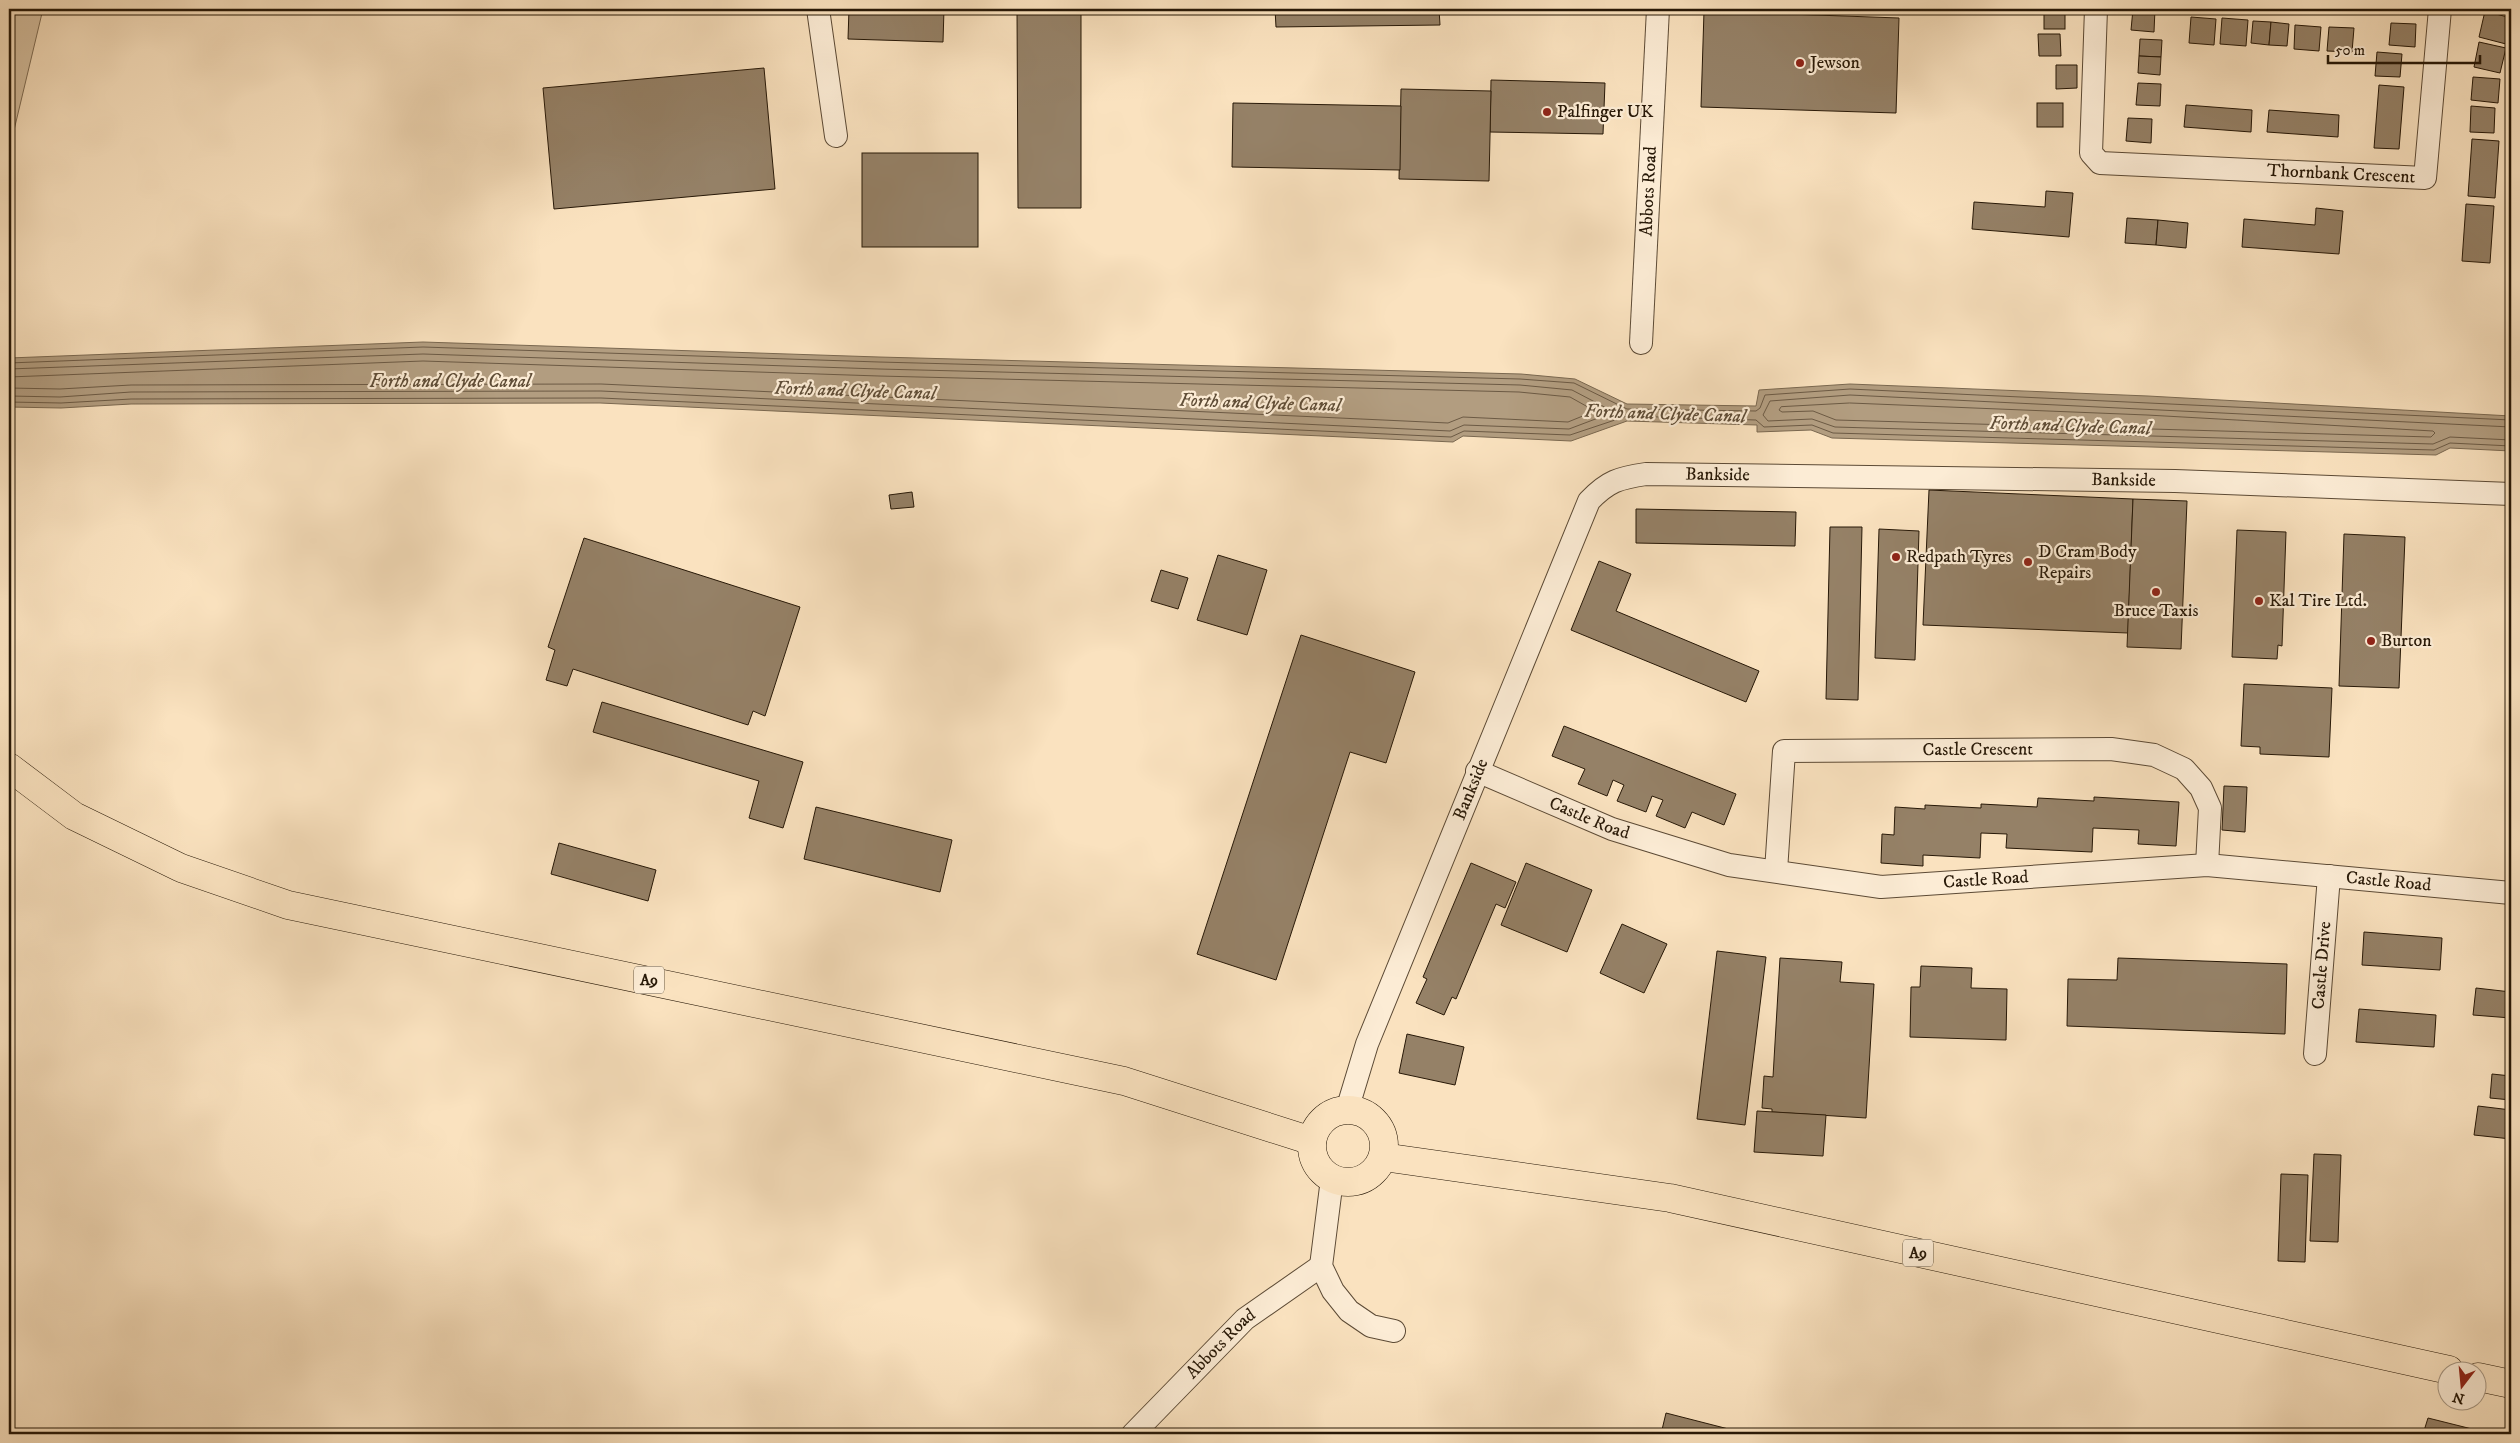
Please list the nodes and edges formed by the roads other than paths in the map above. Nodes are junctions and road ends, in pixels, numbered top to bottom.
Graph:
1 (818, 9) edge
2 (1658, 9) edge
3 (2096, 9) edge
4 (2440, 9) edge
5 (836, 136) dead end
6 (1641, 343) dead end
7 (2511, 494) edge
8 (9, 767) edge
9 (1477, 771) junction
10 (2207, 865) junction
11 (1776, 871) junction
12 (2329, 876) junction
13 (2511, 893) edge
14 (2315, 1054) dead end
15 (1347, 1110) junction
16 (1312, 1141) junction
17 (1383, 1157) junction
18 (1332, 1179) junction
19 (1321, 1266) junction
20 (1394, 1331) dead end
21 (2438, 1368) edge
22 (2488, 1379) edge
23 (2511, 1384) edge
24 (1133, 1434) edge

1 - 5 street
2 - 6 street, Abbots Road
3 - 4 street, Thornbank Crescent
7 - 9 street, Bankside
8 - 16 main road, A9
9 - 11 street, Castle Road
9 - 15 street, Bankside
10 - 11 street, Castle Road
10 - 11 street, Castle Crescent
10 - 12 street, Castle Road
12 - 13 street, Castle Road
12 - 14 street, Castle Drive
15 - 16 main road
15 - 17 main road
16 - 18 main road
17 - 18 main road
17 - 21 main road, A9
18 - 19 street
19 - 20 street
19 - 24 street, Abbots Road
22 - 23 main road

